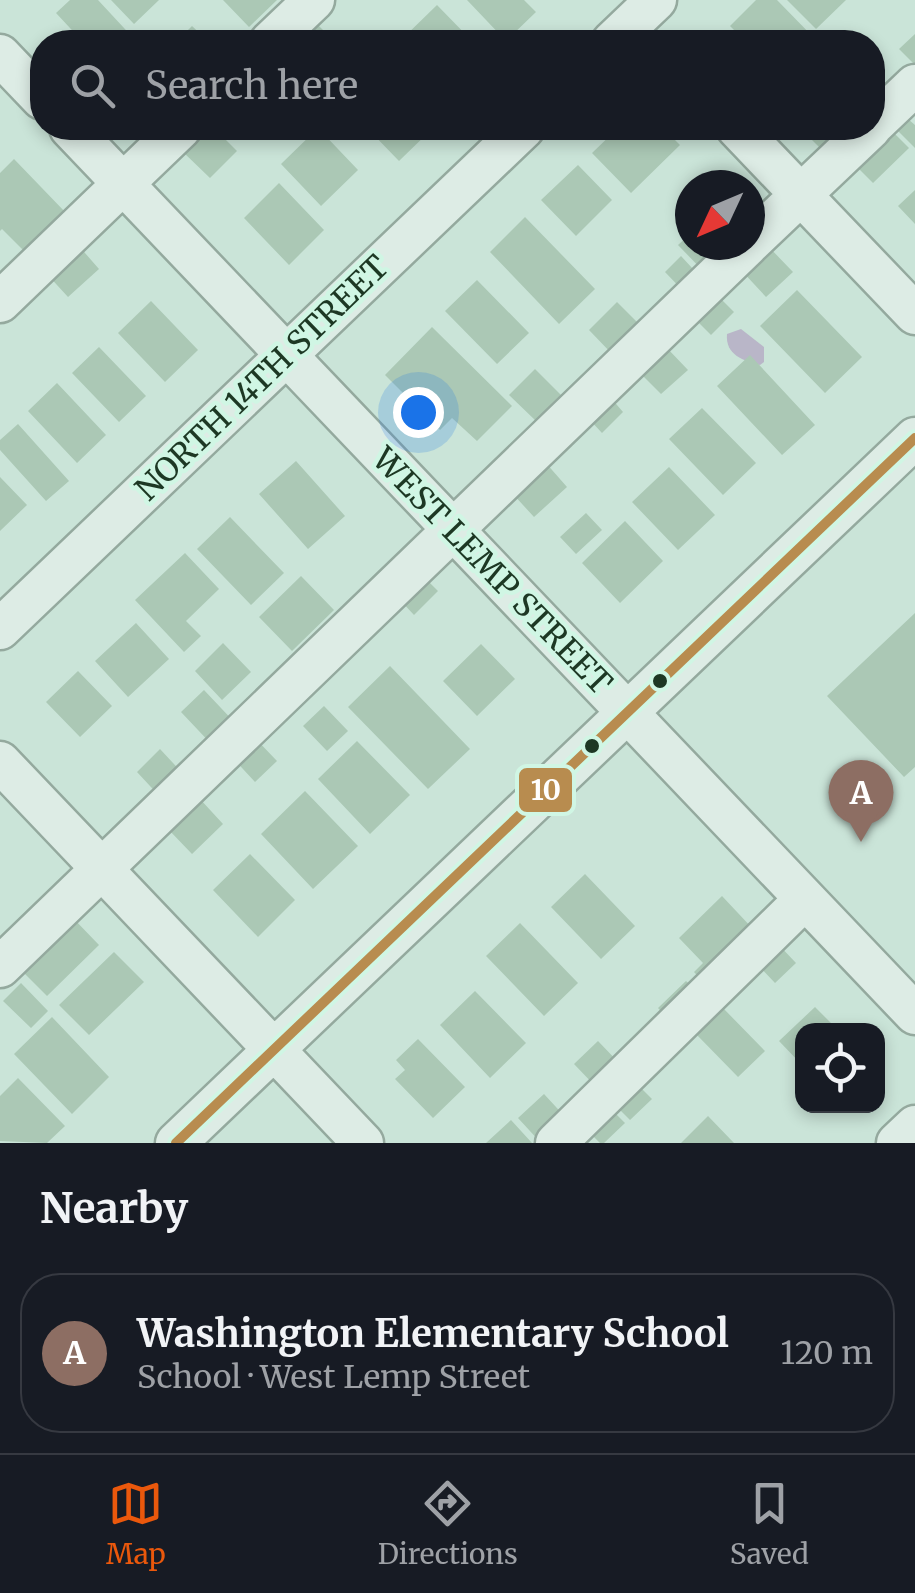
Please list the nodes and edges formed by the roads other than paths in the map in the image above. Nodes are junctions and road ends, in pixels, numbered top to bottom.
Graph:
1 (314, 0) edge
2 (283, 30) edge
3 (0, 55) edge
4 (915, 85) edge
5 (30, 86) edge
6 (885, 114) edge
7 (82, 140) edge
8 (169, 140) edge
9 (511, 140) edge
10 (748, 140) edge
11 (858, 140) edge
12 (124, 184) junction
13 (801, 195) junction
14 (765, 229) edge
15 (732, 260) edge
16 (0, 302) edge
17 (915, 314) edge
18 (286, 355) junction
19 (915, 438) edge
20 (452, 528) junction
21 (0, 629) edge
22 (628, 713) junction
23 (0, 762) edge
24 (102, 868) junction
25 (805, 899) junction
26 (0, 967) edge
27 (915, 1014) edge
28 (273, 1049) junction
29 (915, 1126) edge
30 (176, 1143) edge
31 (363, 1143) edge
32 (556, 1143) edge
33 (897, 1143) edge

1 - 2 street
3 - 5 street
4 - 6 street
7 - 12 street, WEST LEMP STREET
8 - 12 street
9 - 18 street, NORTH 14TH STREET
10 - 13 street
11 - 13 street
12 - 16 street
12 - 18 street, WEST LEMP STREET
13 - 14 street
13 - 17 street
15 - 20 street
18 - 20 street, WEST LEMP STREET
18 - 21 street, NORTH 14TH STREET
19 - 22 street
20 - 22 street, WEST LEMP STREET
20 - 24 street
22 - 25 street, WEST LEMP STREET
22 - 28 street
23 - 24 street
24 - 26 street
24 - 28 street
25 - 27 street, WEST LEMP STREET
25 - 32 street
28 - 30 street
28 - 31 street
29 - 33 street

